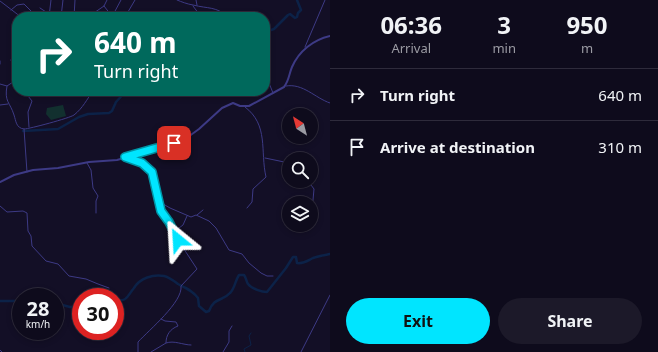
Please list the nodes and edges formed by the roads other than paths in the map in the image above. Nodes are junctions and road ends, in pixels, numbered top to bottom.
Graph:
1 (51, 0) edge
2 (63, 0) edge
3 (75, 0) edge
4 (107, 0) edge
5 (121, 0) edge
6 (135, 0) edge
7 (177, 0) edge
8 (196, 0) edge
9 (325, 0) edge
10 (0, 1) edge
11 (182, 1) edge
12 (104, 6) junction
13 (193, 6) junction
14 (197, 6) junction
15 (40, 8) dead end
16 (11, 10) junction
17 (14, 12) edge
18 (32, 12) edge
19 (47, 12) edge
20 (50, 12) edge
21 (62, 12) edge
22 (74, 12) edge
23 (95, 12) edge
24 (109, 12) edge
25 (113, 12) edge
26 (128, 12) edge
27 (197, 12) edge
28 (223, 12) edge
29 (330, 36) edge
30 (305, 47) junction
31 (11, 60) dead end
32 (12, 63) edge
33 (12, 83) edge
34 (0, 84) edge
35 (270, 85) edge
36 (7, 86) junction
37 (284, 87) junction
38 (273, 93) junction
39 (270, 95) edge
40 (28, 96) edge
41 (91, 96) edge
42 (268, 96) edge
43 (8, 104) junction
44 (330, 104) edge
45 (0, 105) edge
46 (244, 107) junction
47 (24, 128) junction
48 (29, 128) junction
49 (125, 157) junction
50 (264, 158) junction
51 (87, 162) junction
52 (282, 162) edge
53 (27, 172) junction
54 (0, 182) edge
55 (158, 201) junction
56 (0, 206) edge
57 (247, 208) dead end
58 (203, 210) dead end
59 (96, 213) dead end
60 (187, 215) junction
61 (196, 215) junction
62 (174, 232) junction
63 (273, 276) dead end
64 (109, 288) dead end
65 (330, 295) edge
66 (160, 318) junction
67 (232, 326) dead end
68 (166, 343) junction
69 (192, 345) dead end
70 (0, 350) edge
71 (2, 352) edge
72 (138, 352) edge
73 (151, 352) edge
74 (223, 352) edge
75 (301, 352) edge

1 - 20 street
2 - 21 street
3 - 22 street
4 - 12 street
5 - 25 street
6 - 26 street
7 - 11 street
8 - 14 street
9 - 30 street
10 - 16 street
11 - 13 street
12 - 23 street
12 - 24 street
13 - 14 street
13 - 27 street
14 - 28 street
15 - 19 street
16 - 17 street
16 - 18 street
29 - 30 street
30 - 37 street
31 - 32 street
33 - 36 street
34 - 36 street
35 - 38 street
36 - 43 street
37 - 38 street
37 - 44 street
38 - 39 street
40 - 48 street
41 - 48 street
42 - 46 street
43 - 45 street
43 - 47 street
46 - 49 street
46 - 50 street
47 - 48 street
47 - 53 street
49 - 51 street
49 - 55 street
50 - 52 street
50 - 57 street
51 - 53 street
51 - 59 street
53 - 54 street
55 - 60 street
55 - 62 street
56 - 64 street
58 - 61 street
60 - 61 street
60 - 62 street
61 - 63 street
62 - 66 street
65 - 75 street
66 - 68 street
66 - 72 street
67 - 74 street
68 - 69 street
68 - 73 street
70 - 71 street

